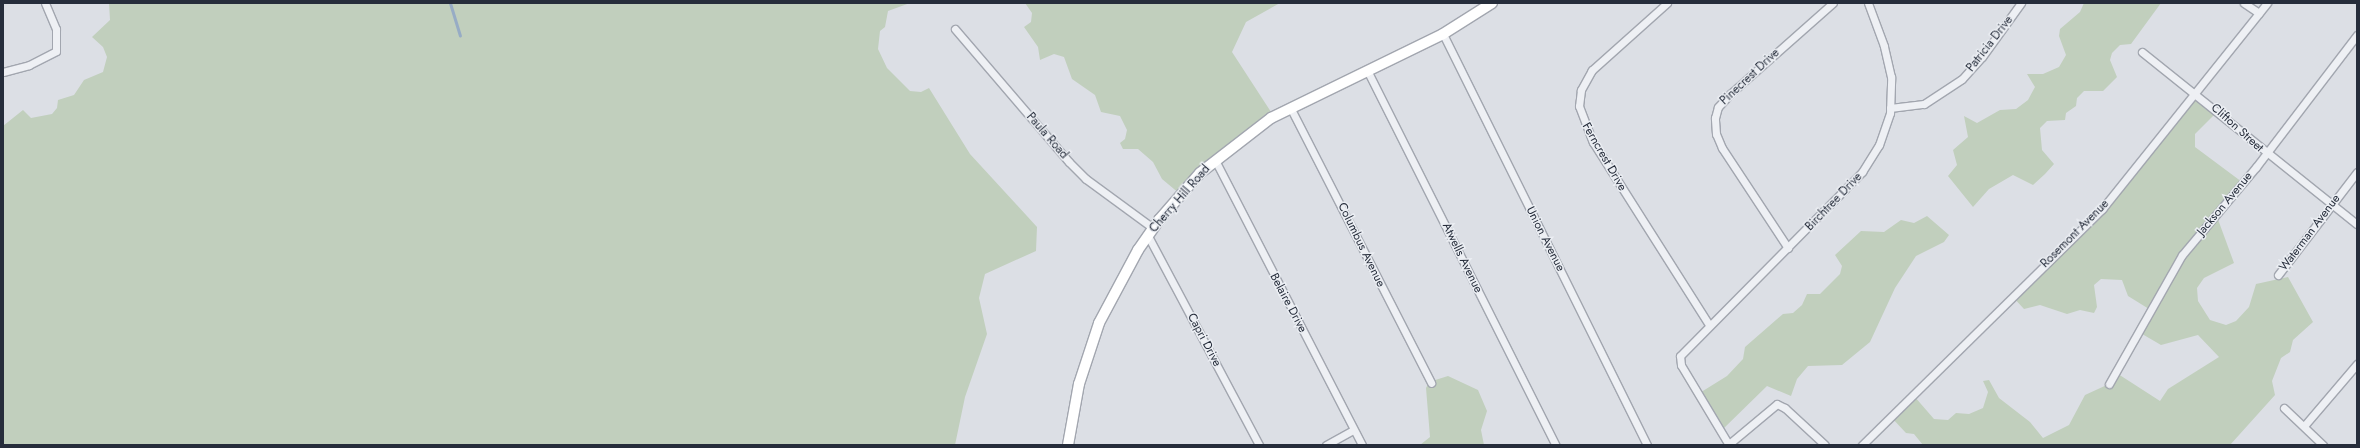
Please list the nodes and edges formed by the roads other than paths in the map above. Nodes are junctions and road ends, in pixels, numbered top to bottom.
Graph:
1 (45, 3) edge
2 (1492, 3) edge
3 (1667, 3) edge
4 (1833, 3) edge
5 (1868, 3) edge
6 (2021, 3) edge
7 (2244, 3) edge
8 (2267, 3) edge
9 (2259, 13) junction
10 (954, 29) dead end
11 (1443, 34) junction
12 (2357, 36) edge
13 (2142, 52) dead end
14 (1367, 70) junction
15 (3, 72) edge
16 (2196, 91) junction
17 (1290, 107) junction
18 (1890, 108) junction
19 (2265, 153) junction
20 (1215, 160) junction
21 (2357, 172) edge
22 (2333, 204) junction
23 (2357, 224) edge
24 (1150, 232) junction
25 (1788, 248) junction
26 (2278, 276) dead end
27 (1709, 325) junction
28 (2357, 364) edge
29 (1431, 383) dead end
30 (2109, 384) dead end
31 (2284, 408) dead end
32 (2304, 426) junction
33 (1353, 430) junction
34 (1068, 445) edge
35 (1259, 445) edge
36 (1326, 445) edge
37 (1362, 445) edge
38 (1556, 445) edge
39 (1647, 445) edge
40 (1729, 445) edge
41 (1825, 445) edge
42 (1862, 445) edge
43 (2324, 445) edge

1 - 15 street
2 - 11 main road, Cherry Hill Road
3 - 27 street, Ferncrest Drive
4 - 25 street, Pinecrest Drive
5 - 18 street, Birchtree Drive
6 - 18 street, Patricia Drive
7 - 9 street
8 - 9 street, Rosemont Avenue
9 - 16 street, Rosemont Avenue
10 - 24 street, Paula Road
11 - 14 main road, Cherry Hill Road
11 - 39 street, Union Avenue
12 - 19 street, Jackson Avenue
13 - 16 street, Clifton Street
14 - 17 main road, Cherry Hill Road
14 - 38 street, Atwells Avenue
16 - 19 street, Clifton Street
16 - 42 street, Rosemont Avenue
17 - 20 main road, Cherry Hill Road
17 - 29 street, Columbus Avenue
18 - 25 street, Birchtree Drive
19 - 22 street, Clifton Street
19 - 30 street, Jackson Avenue
20 - 24 main road, Cherry Hill Road
20 - 33 street, Belaire Drive
21 - 22 street, Waterman Avenue
22 - 23 street, Clifton Street
22 - 26 street, Waterman Avenue
24 - 34 main road, Cherry Hill Road
24 - 35 street, Capri Drive
25 - 27 street, Birchtree Drive
27 - 40 street, Birchtree Drive
28 - 32 street
31 - 32 street
32 - 43 street
33 - 36 street
33 - 37 street, Belaire Drive
40 - 41 street

